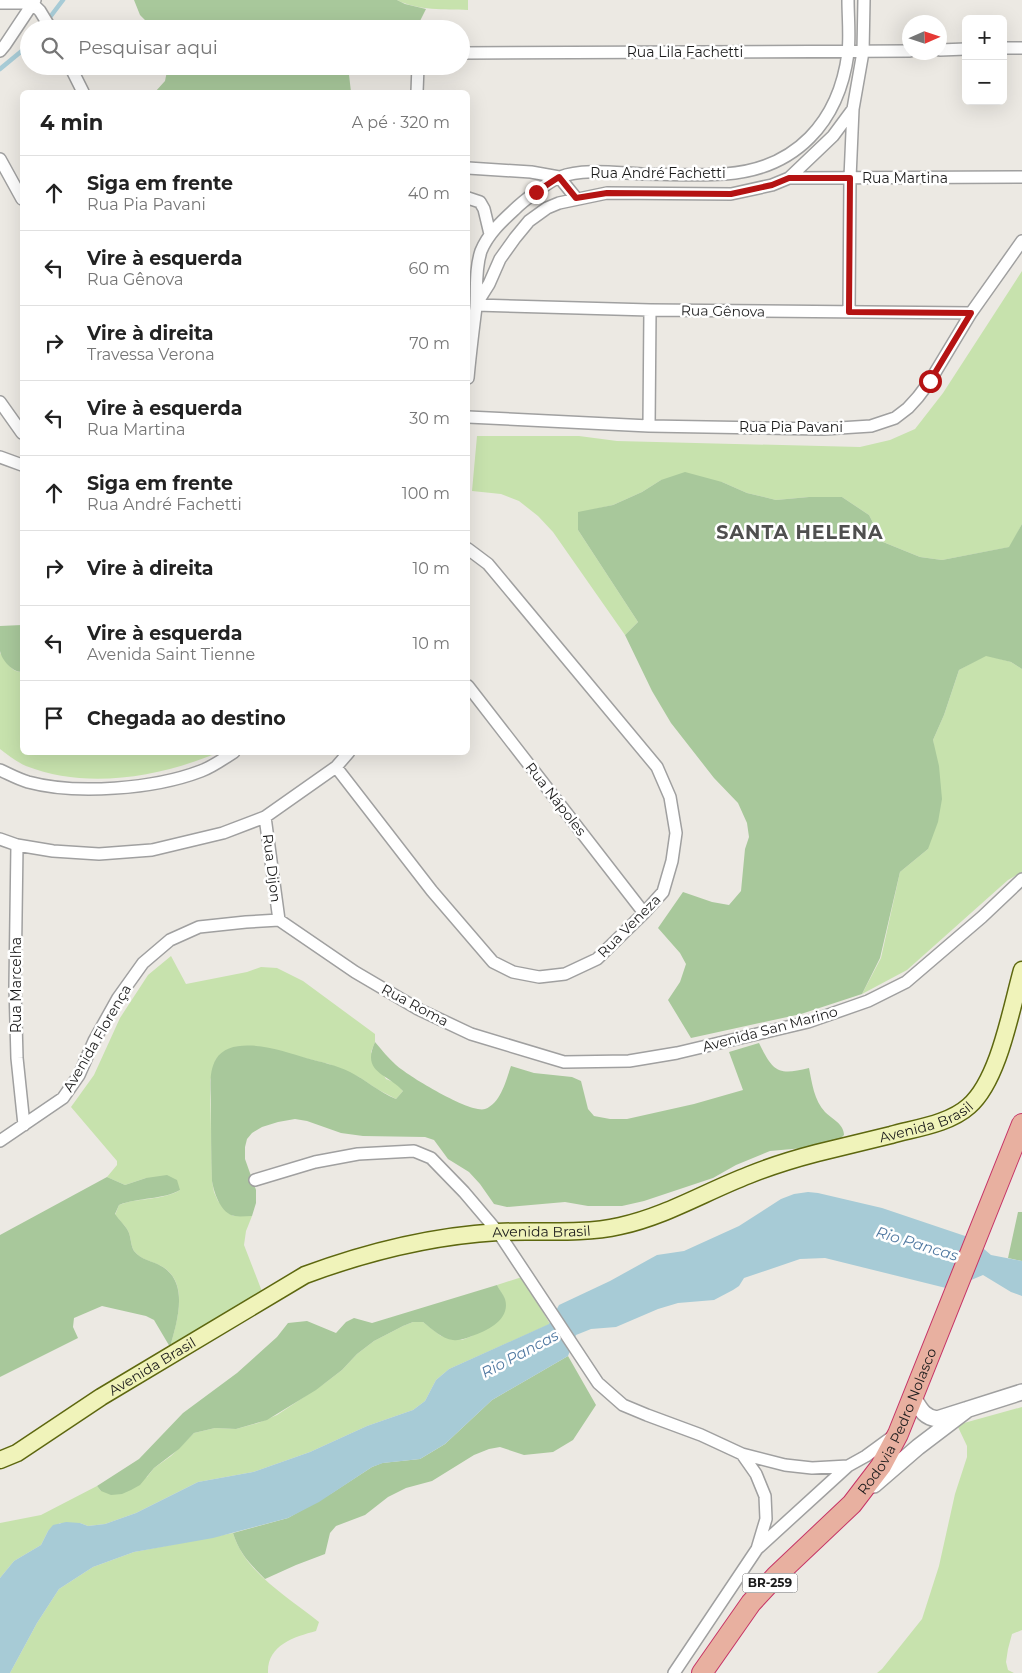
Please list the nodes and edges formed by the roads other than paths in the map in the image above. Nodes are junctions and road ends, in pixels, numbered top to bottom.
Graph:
1 (848, 0) edge
2 (864, 0) edge
3 (34, 2) edge
4 (0, 3) edge
5 (22, 20) edge
6 (46, 20) edge
7 (20, 23) edge
8 (1007, 48) edge
9 (1022, 48) edge
10 (962, 49) edge
11 (902, 50) edge
12 (947, 50) edge
13 (0, 51) edge
14 (848, 52) junction
15 (863, 52) junction
16 (470, 53) edge
17 (74, 75) edge
18 (418, 75) edge
19 (82, 90) edge
20 (417, 90) edge
21 (853, 109) junction
22 (0, 159) edge
23 (470, 168) edge
24 (559, 177) junction
25 (1022, 177) edge
26 (789, 178) junction
27 (850, 178) junction
28 (20, 196) edge
29 (576, 198) junction
30 (470, 199) edge
31 (490, 234) junction
32 (1022, 241) edge
33 (476, 306) junction
34 (650, 310) junction
35 (849, 312) junction
36 (971, 313) junction
37 (470, 360) edge
38 (0, 402) edge
39 (470, 417) edge
40 (649, 426) junction
41 (20, 430) edge
42 (0, 457) edge
43 (20, 464) edge
44 (470, 550) edge
45 (470, 689) edge
46 (229, 755) edge
47 (346, 755) edge
48 (336, 767) junction
49 (0, 770) edge
50 (265, 817) junction
51 (0, 840) edge
52 (17, 845) junction
53 (1022, 879) edge
54 (644, 913) junction
55 (279, 920) junction
56 (1022, 970) edge
57 (564, 1062) joint
58 (1022, 1124) edge
59 (24, 1125) junction
60 (0, 1142) edge
61 (255, 1180) dead end
62 (498, 1232) junction
63 (1022, 1392) edge
64 (913, 1397) junction
65 (968, 1409) junction
66 (898, 1434) junction
67 (742, 1454) junction
68 (0, 1460) edge
69 (848, 1466) junction
70 (852, 1504) junction
71 (757, 1549) junction
72 (674, 1673) edge
73 (702, 1673) edge

1 - 14 street, Rua André Fachetti
2 - 15 street, Rua André Fachetti
3 - 4 street
3 - 5 street
3 - 6 street
7 - 13 street
8 - 9 street
10 - 12 street
11 - 15 street, Rua Lila Fachetti
14 - 15 street, Rua Lila Fachetti
14 - 16 street, Rua Lila Fachetti
14 - 24 street, Rua André Fachetti
15 - 21 street, Rua André Fachetti
17 - 19 street
18 - 20 street
21 - 26 street, Rua André Fachetti
21 - 27 street
22 - 28 street
23 - 24 street
24 - 29 street
24 - 31 street
25 - 27 street, Rua Martina
26 - 27 street, Rua Martina
26 - 29 street, Rua André Fachetti
27 - 35 street
29 - 33 street, Rua André Fachetti
30 - 31 street
31 - 33 street
32 - 36 street, Rua Pia Pavani
33 - 34 street, Rua Gênova
33 - 37 street
34 - 35 street, Rua Gênova
34 - 40 street
35 - 36 street, Rua Gênova
36 - 40 street, Rua Pia Pavani
38 - 41 street
39 - 40 street, Rua Pia Pavani
42 - 43 street
44 - 54 street, Rua Veneza
45 - 54 street, Rua Nápoles
46 - 49 street
47 - 48 street
48 - 50 street
48 - 54 street, Rua Veneza
50 - 52 street
50 - 55 street, Rua Dijon
51 - 52 street
52 - 59 street, Rua Marcelha
53 - 57 street, Avenida San Marino
55 - 57 street, Rua Roma
55 - 59 street, Avenida Florença
56 - 62 main road, Avenida Brasil
58 - 64 highway, Rodovia Pedro Nolasco / BR-259
59 - 60 street, Avenida Florença
61 - 62 street
62 - 67 street
62 - 68 main road, Avenida Brasil
63 - 65 street
64 - 65 street
64 - 66 highway, Rodovia Pedro Nolasco / BR-259
65 - 70 street
66 - 69 street
66 - 70 highway, Rodovia Pedro Nolasco / BR-259
67 - 69 street
67 - 71 street
69 - 71 street
70 - 73 highway, Rodovia Pedro Nolasco / BR-259
71 - 72 street

